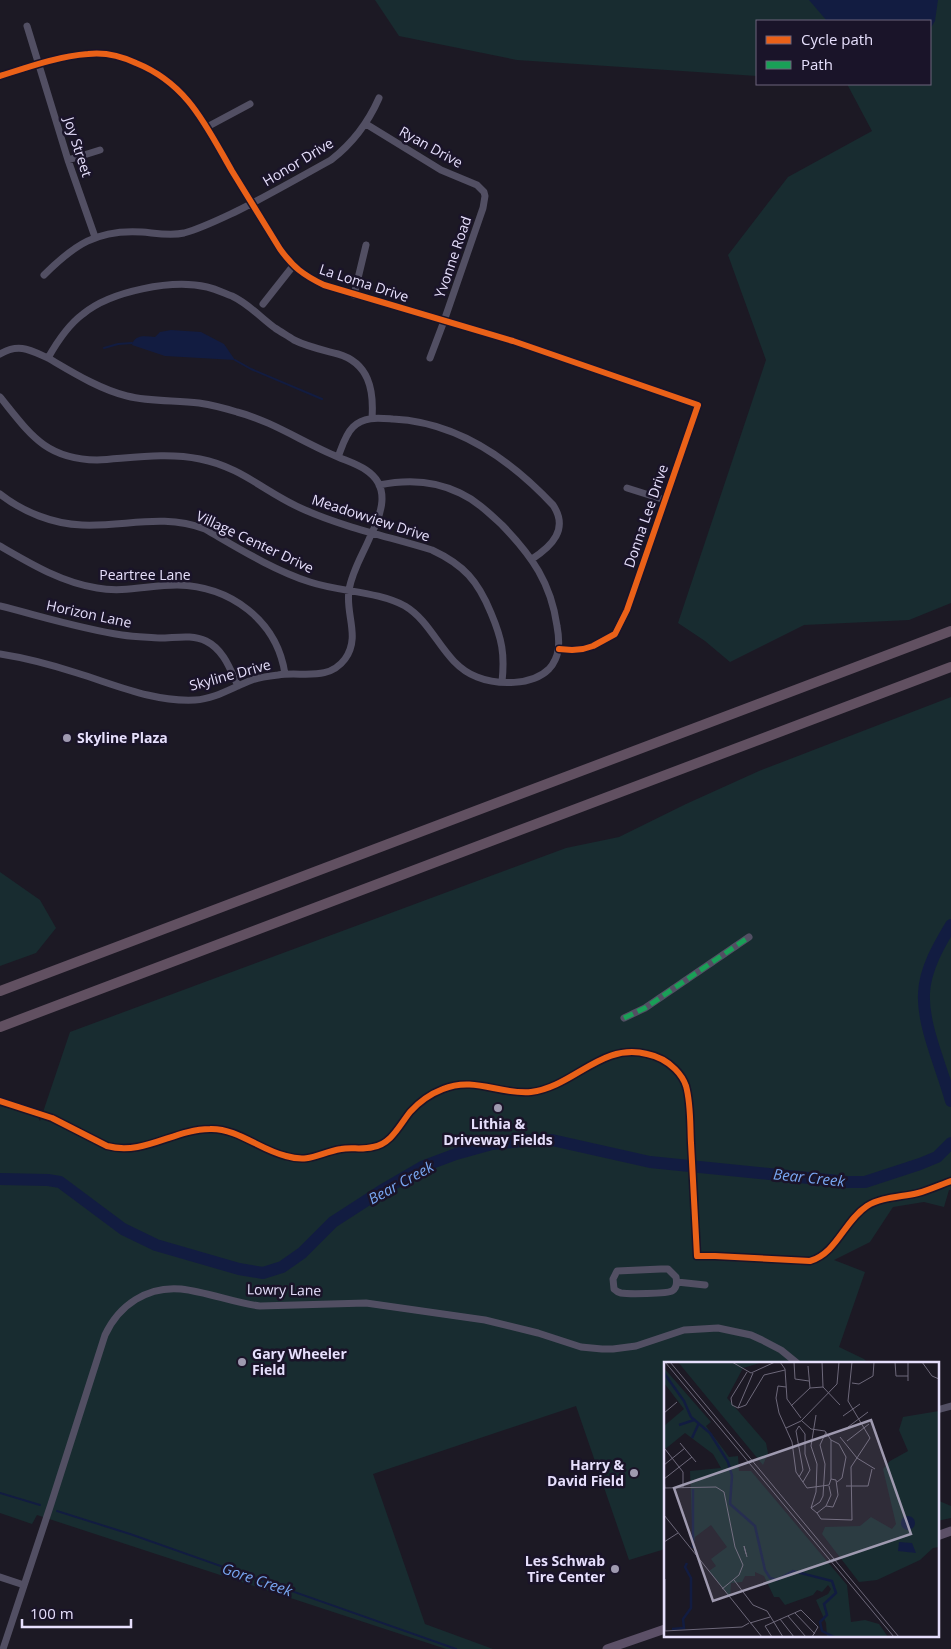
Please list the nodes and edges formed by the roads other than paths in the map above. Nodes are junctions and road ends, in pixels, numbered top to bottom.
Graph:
1 (27, 26) dead end
2 (39, 64) junction
3 (0, 76) edge
4 (379, 98) dead end
5 (250, 104) dead end
6 (366, 124) junction
7 (206, 127) junction
8 (100, 150) dead end
9 (68, 160) junction
10 (484, 192) joint
11 (252, 204) junction
12 (96, 237) junction
13 (366, 245) dead end
14 (293, 266) junction
15 (44, 275) dead end
16 (354, 295) junction
17 (263, 304) dead end
18 (444, 321) junction
19 (0, 354) edge
20 (48, 358) junction
21 (430, 358) dead end
22 (0, 397) edge
23 (698, 406) joint
24 (372, 418) junction
25 (338, 457) junction
26 (380, 486) junction
27 (627, 488) dead end
28 (0, 494) edge
29 (665, 500) junction
30 (373, 532) junction
31 (0, 546) edge
32 (532, 559) junction
33 (349, 591) junction
34 (0, 606) edge
35 (951, 631) edge
36 (559, 649) junction
37 (0, 654) edge
38 (951, 667) edge
39 (284, 674) junction
40 (502, 682) junction
41 (238, 686) junction
42 (750, 937) dead end
43 (0, 991) edge
44 (624, 1018) dead end
45 (0, 1027) edge
46 (677, 1282) junction
47 (705, 1285) dead end
48 (796, 1362) edge
49 (951, 1406) edge
50 (938, 1410) edge
51 (951, 1532) edge
52 (938, 1536) edge
53 (0, 1576) edge
54 (24, 1585) junction
55 (664, 1629) edge
56 (3, 1649) edge
57 (607, 1649) edge

1 - 2 street, Joy Street
2 - 3 street, La Loma Drive
2 - 7 street, La Loma Drive
2 - 9 street, Joy Street
4 - 6 street, Honor Drive
5 - 7 street
6 - 10 street, Ryan Drive
6 - 11 street, Honor Drive
7 - 11 street, La Loma Drive
8 - 9 street
9 - 12 street, Joy Street
10 - 18 street, Yvonne Road
11 - 12 street, Honor Drive
11 - 14 street, La Loma Drive
12 - 15 street, Honor Drive
13 - 16 street
14 - 16 street, La Loma Drive
14 - 17 street
16 - 18 street, La Loma Drive
18 - 21 street, Yvonne Road
18 - 23 street, La Loma Drive
19 - 20 street
20 - 24 street
20 - 25 street
22 - 30 street, Meadowview Drive
23 - 29 street, Donna Lee Drive
24 - 25 street
24 - 32 street
25 - 26 street
26 - 30 street, Skyline Drive
26 - 32 street
27 - 29 street
28 - 33 street, Village Center Drive
29 - 36 street, Donna Lee Drive
30 - 33 street, Skyline Drive
30 - 40 street, Meadowview Drive
31 - 39 street, Peartree Lane
32 - 36 street
33 - 39 street, Skyline Drive
33 - 40 street, Village Center Drive
34 - 41 street, Horizon Lane
35 - 43 highway
36 - 40 street, Village Center Drive
37 - 41 street, Skyline Drive
38 - 45 highway
39 - 41 street, Skyline Drive
42 - 44 street
46 - 46 street
46 - 47 street
48 - 54 street, Lowry Lane
49 - 50 street
51 - 52 main road
53 - 54 street
54 - 56 street, Lowry Lane
55 - 57 main road

